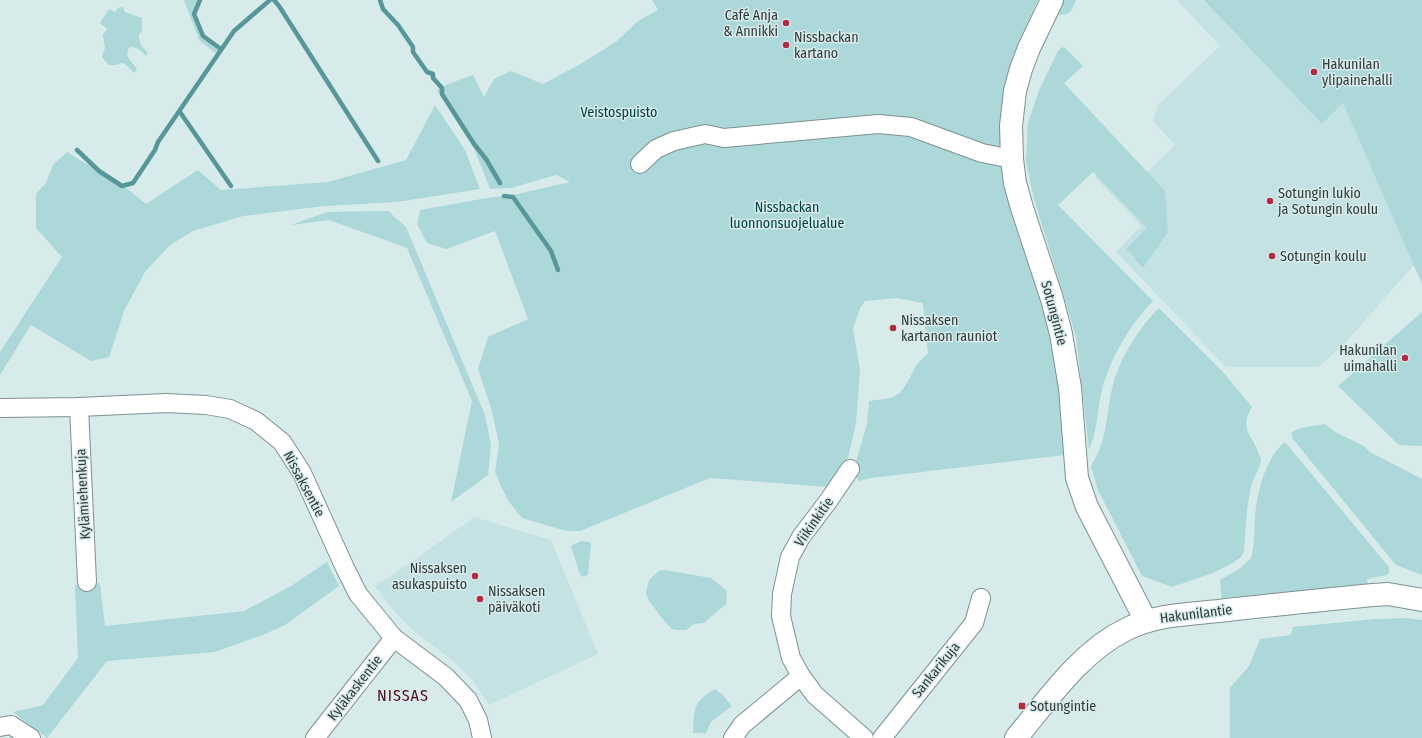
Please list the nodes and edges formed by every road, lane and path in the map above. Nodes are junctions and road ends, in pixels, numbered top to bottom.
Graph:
1 (1052, 0) edge
2 (1012, 159) junction
3 (640, 164) dead end
4 (79, 407) junction
5 (0, 408) edge
6 (850, 469) dead end
7 (87, 582) dead end
8 (981, 598) dead end
9 (1422, 600) edge
10 (1146, 621) junction
11 (394, 638) junction
12 (801, 676) junction
13 (0, 727) edge
14 (31, 738) edge
15 (316, 738) edge
16 (482, 738) edge
17 (734, 738) edge
18 (864, 738) edge
19 (882, 738) edge
20 (1016, 738) edge

1 - 2 street, Sotungintie
2 - 3 street
2 - 10 street, Sotungintie
4 - 5 street, Nissaksentie
4 - 7 street, Kylämiehenkuja
4 - 11 street, Nissaksentie
6 - 12 street, Viikinkitie
8 - 19 street, Sankarikuja
9 - 10 street, Hakunilantie
10 - 20 street, Hakunilantie
11 - 15 street, Kyläkaskentie
11 - 16 street, Nissaksentie
12 - 17 street
12 - 18 street, Viikinkitie
13 - 14 street

